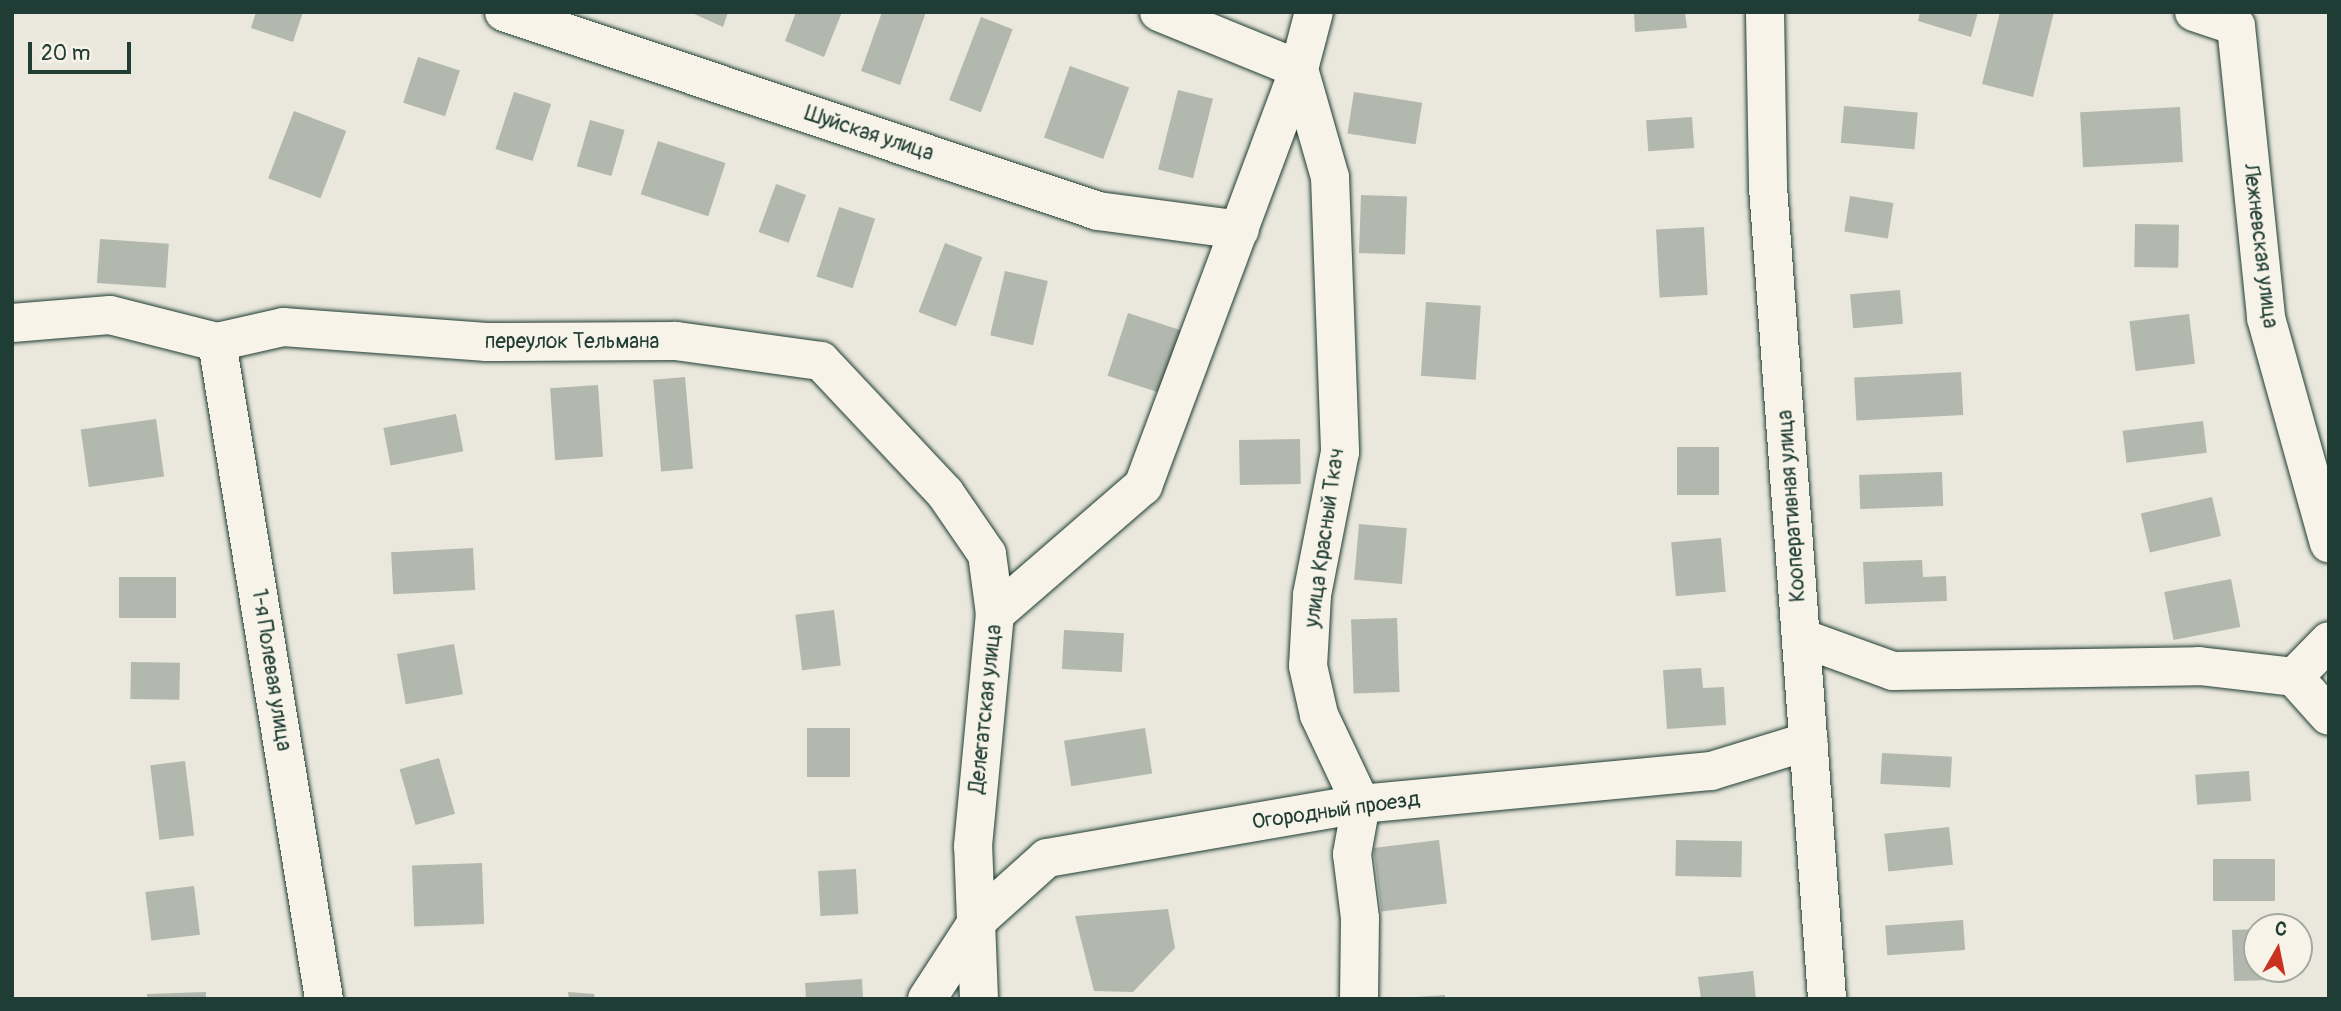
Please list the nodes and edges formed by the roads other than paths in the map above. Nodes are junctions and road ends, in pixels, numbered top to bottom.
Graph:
1 (504, 12) edge
2 (1159, 12) edge
3 (1314, 12) edge
4 (1765, 12) edge
5 (2194, 12) edge
6 (1299, 69) junction
7 (1240, 230) junction
8 (12, 323) edge
9 (217, 342) junction
10 (2329, 543) edge
11 (995, 614) junction
12 (1802, 638) junction
13 (2329, 641) edge
14 (2294, 677) junction
15 (2329, 716) edge
16 (1809, 741) junction
17 (1361, 804) junction
18 (979, 919) junction
19 (324, 999) edge
20 (927, 999) edge
21 (979, 999) edge
22 (1359, 999) edge
23 (1827, 999) edge

1 - 7 street, Шуйская улица
2 - 6 street
3 - 6 street
4 - 12 street, Кооперативная улица
5 - 10 street, Лежневская улица
6 - 7 street
6 - 17 street, улица Красный Ткач
7 - 11 street, Делегатская улица
8 - 9 street, переулок Тельмана
9 - 11 street, переулок Тельмана
9 - 19 street, 1-я Полевая улица
11 - 18 street, Делегатская улица
12 - 14 street
12 - 16 street, Кооперативная улица
13 - 14 street
14 - 15 street
16 - 17 street, Огородный проезд
16 - 23 street, Кооперативная улица
17 - 18 street, Огородный проезд
17 - 22 street
18 - 20 street, Огородный проезд
18 - 21 street, Делегатская улица

